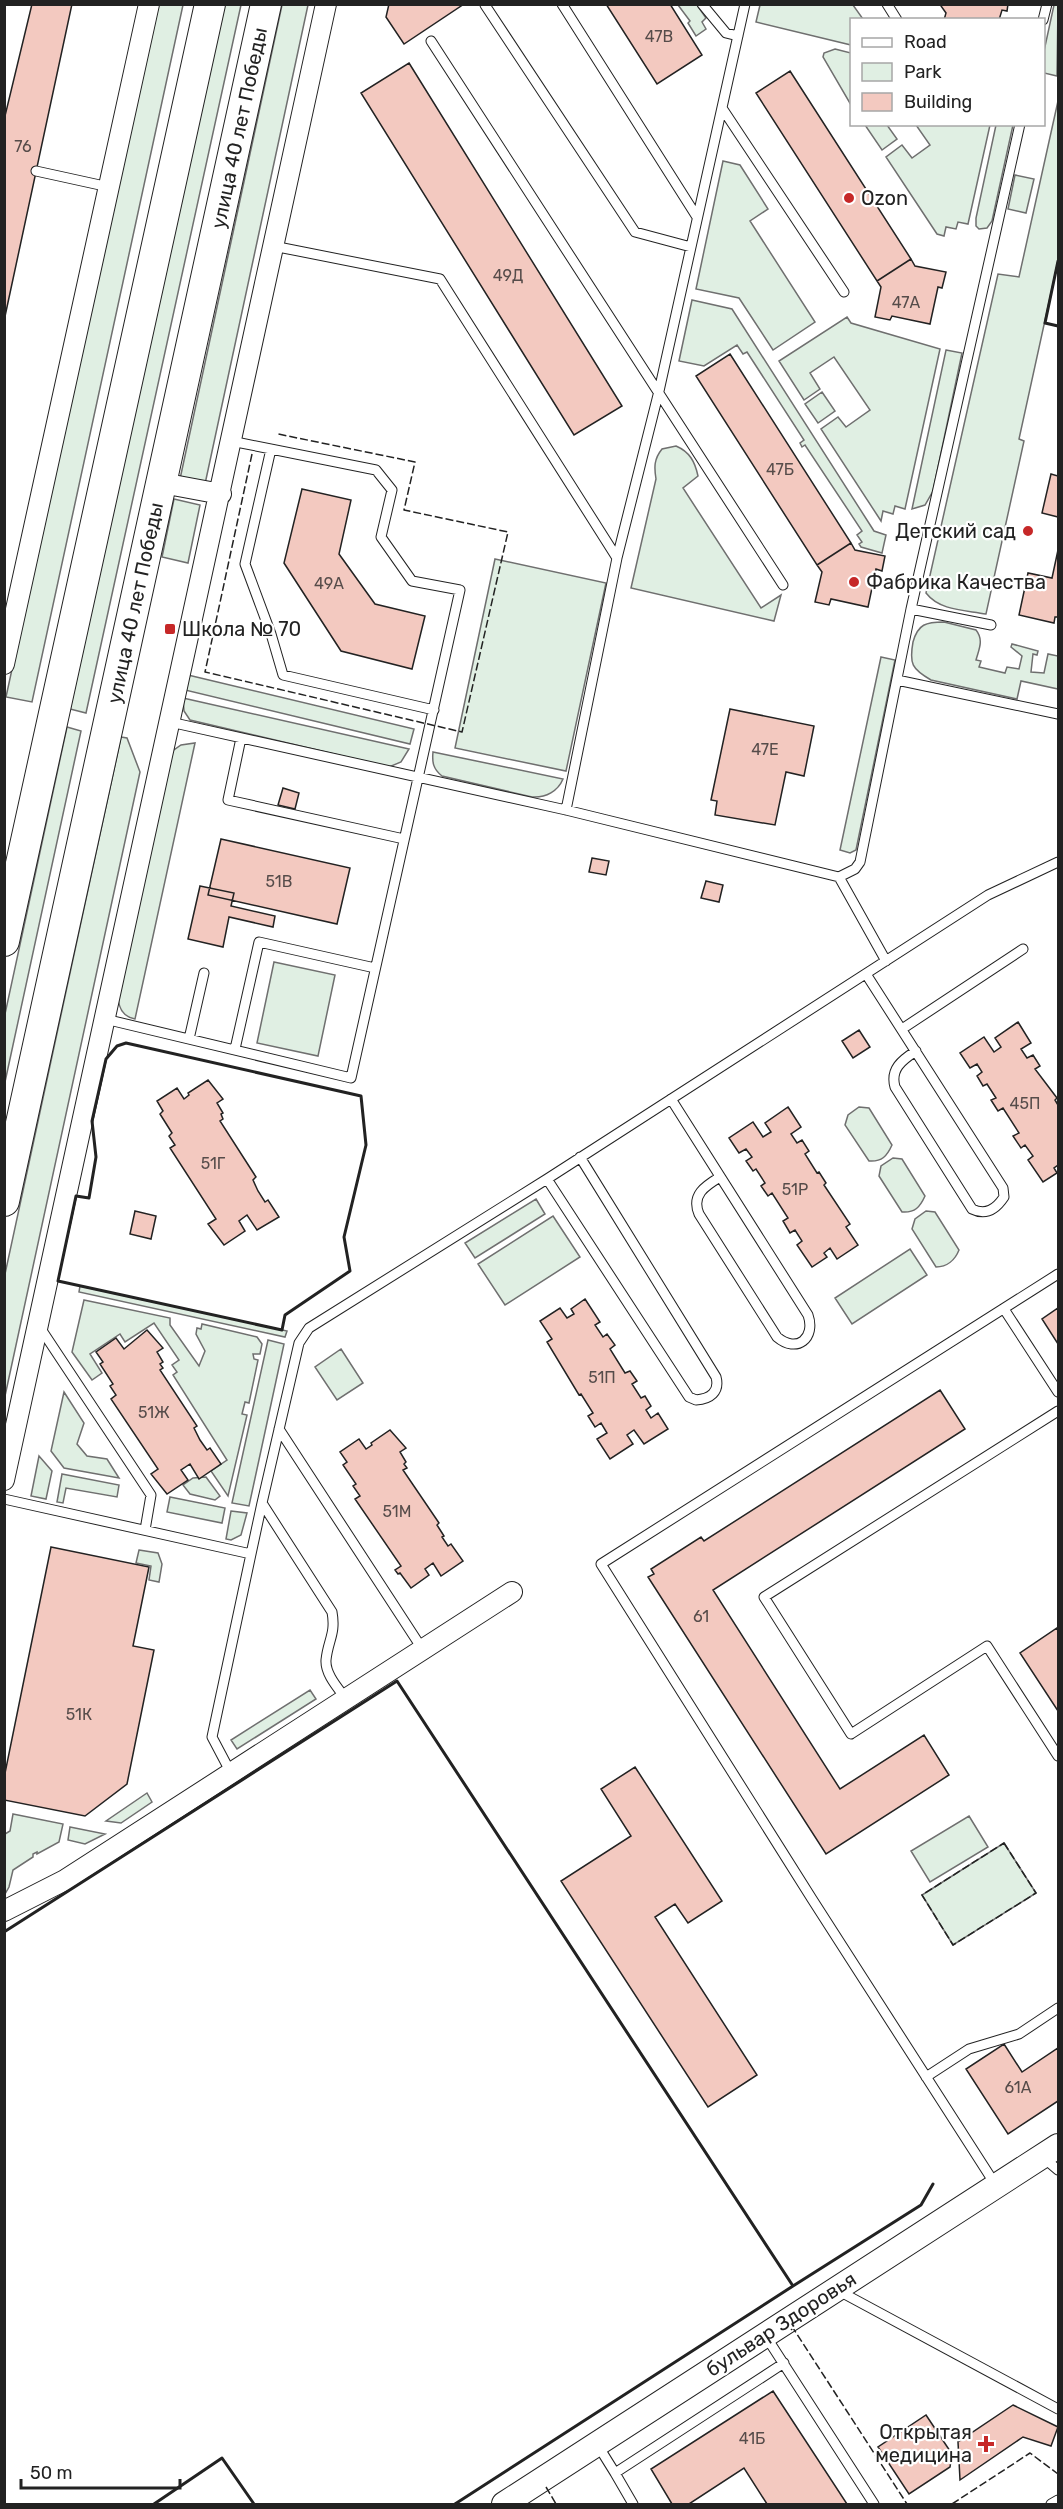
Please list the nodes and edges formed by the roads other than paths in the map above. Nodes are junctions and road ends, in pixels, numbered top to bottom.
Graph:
1 (149, 4) edge
2 (210, 4) edge
3 (266, 4) edge
4 (326, 4) edge
5 (562, 4) edge
6 (702, 4) edge
7 (745, 4) edge
8 (887, 4) edge
9 (485, 5) edge
10 (896, 18) edge
11 (738, 36) junction
12 (431, 41) dead end
13 (722, 108) junction
14 (1020, 126) edge
15 (36, 171) dead end
16 (109, 187) junction
17 (697, 217) junction
18 (273, 246) junction
19 (691, 247) junction
20 (844, 292) dead end
21 (658, 391) junction
22 (231, 441) junction
23 (271, 449) junction
24 (162, 483) junction
25 (221, 494) junction
26 (617, 558) junction
27 (783, 585) dead end
28 (911, 609) junction
29 (991, 625) dead end
30 (4, 664) edge
31 (897, 680) junction
32 (434, 710) junction
33 (1059, 714) edge
34 (170, 722) junction
35 (241, 738) junction
36 (418, 777) junction
37 (566, 810) junction
38 (404, 839) junction
39 (1059, 862) edge
40 (838, 877) junction
41 (4, 941) edge
42 (1023, 949) dead end
43 (886, 961) junction
44 (375, 968) junction
45 (204, 973) dead end
46 (866, 974) junction
47 (105, 1019) junction
48 (902, 1029) junction
49 (189, 1039) junction
50 (235, 1049) junction
51 (916, 1051) junction
52 (671, 1099) junction
53 (580, 1157) junction
54 (720, 1177) junction
55 (547, 1179) junction
56 (4, 1201) edge
57 (1059, 1274) edge
58 (1005, 1309) junction
59 (38, 1325) junction
60 (1059, 1392) edge
61 (1059, 1411) edge
62 (279, 1429) junction
63 (4, 1480) edge
64 (4, 1499) edge
65 (262, 1503) junction
66 (145, 1530) junction
67 (250, 1554) junction
68 (512, 1592) dead end
69 (423, 1650) junction
70 (346, 1699) junction
71 (1059, 1756) edge
72 (231, 1773) junction
73 (4, 1911) edge
74 (1059, 2008) edge
75 (926, 2077) junction
76 (1053, 2157) edge
77 (997, 2186) junction
78 (835, 2289) junction
79 (765, 2334) junction
80 (784, 2363) junction
81 (1059, 2409) edge
82 (597, 2444) junction
83 (615, 2473) junction
84 (1059, 2500) edge
85 (504, 2505) edge
86 (633, 2505) edge
87 (874, 2505) edge
88 (1051, 2505) edge

1 - 16 street
2 - 41 main road
3 - 24 main road, улица 40 лет Победы
4 - 18 street
5 - 17 lane
6 - 11 lane
7 - 11 lane
8 - 10 lane
9 - 19 lane
11 - 13 lane
12 - 21 lane
13 - 17 lane
13 - 20 lane
14 - 28 lane
15 - 16 lane
16 - 30 street
17 - 19 lane
18 - 22 street
18 - 26 lane
19 - 21 lane
21 - 26 lane
21 - 27 lane
22 - 23 lane
22 - 25 street
23 - 32 lane
23 - 32 lane
24 - 25 street
24 - 56 main road, улица 40 лет Победы
25 - 34 street
26 - 37 lane
28 - 29 lane
28 - 31 lane
31 - 33 lane
31 - 40 lane
32 - 36 lane
34 - 35 lane
34 - 47 street
35 - 36 lane
35 - 38 lane
36 - 37 lane
36 - 38 lane
37 - 40 lane
38 - 44 lane
39 - 43 lane
40 - 43 lane
42 - 48 lane
43 - 46 lane
44 - 50 lane
44 - 50 lane
45 - 49 lane
46 - 48 lane
46 - 52 lane
47 - 49 lane
47 - 59 street
48 - 51 lane
49 - 50 lane
51 - 51 lane
52 - 53 lane
52 - 54 lane
53 - 55 lane
53 - 55 lane
54 - 54 lane
55 - 62 lane
57 - 58 lane
58 - 60 lane
58 - 75 lane
59 - 63 street
59 - 66 lane
61 - 71 lane
62 - 65 lane
62 - 69 lane
64 - 66 lane
65 - 67 lane
65 - 70 lane
66 - 67 lane
67 - 72 lane
68 - 69 street
69 - 70 street
70 - 72 street
72 - 73 street
74 - 75 lane
75 - 77 lane
76 - 77 street, бульвар Здоровья
77 - 78 street, бульвар Здоровья
78 - 79 street, бульвар Здоровья
78 - 81 lane
79 - 80 lane
79 - 82 street, бульвар Здоровья
80 - 83 lane
80 - 87 lane
82 - 83 lane
82 - 85 street, бульвар Здоровья
83 - 86 lane
84 - 88 lane

